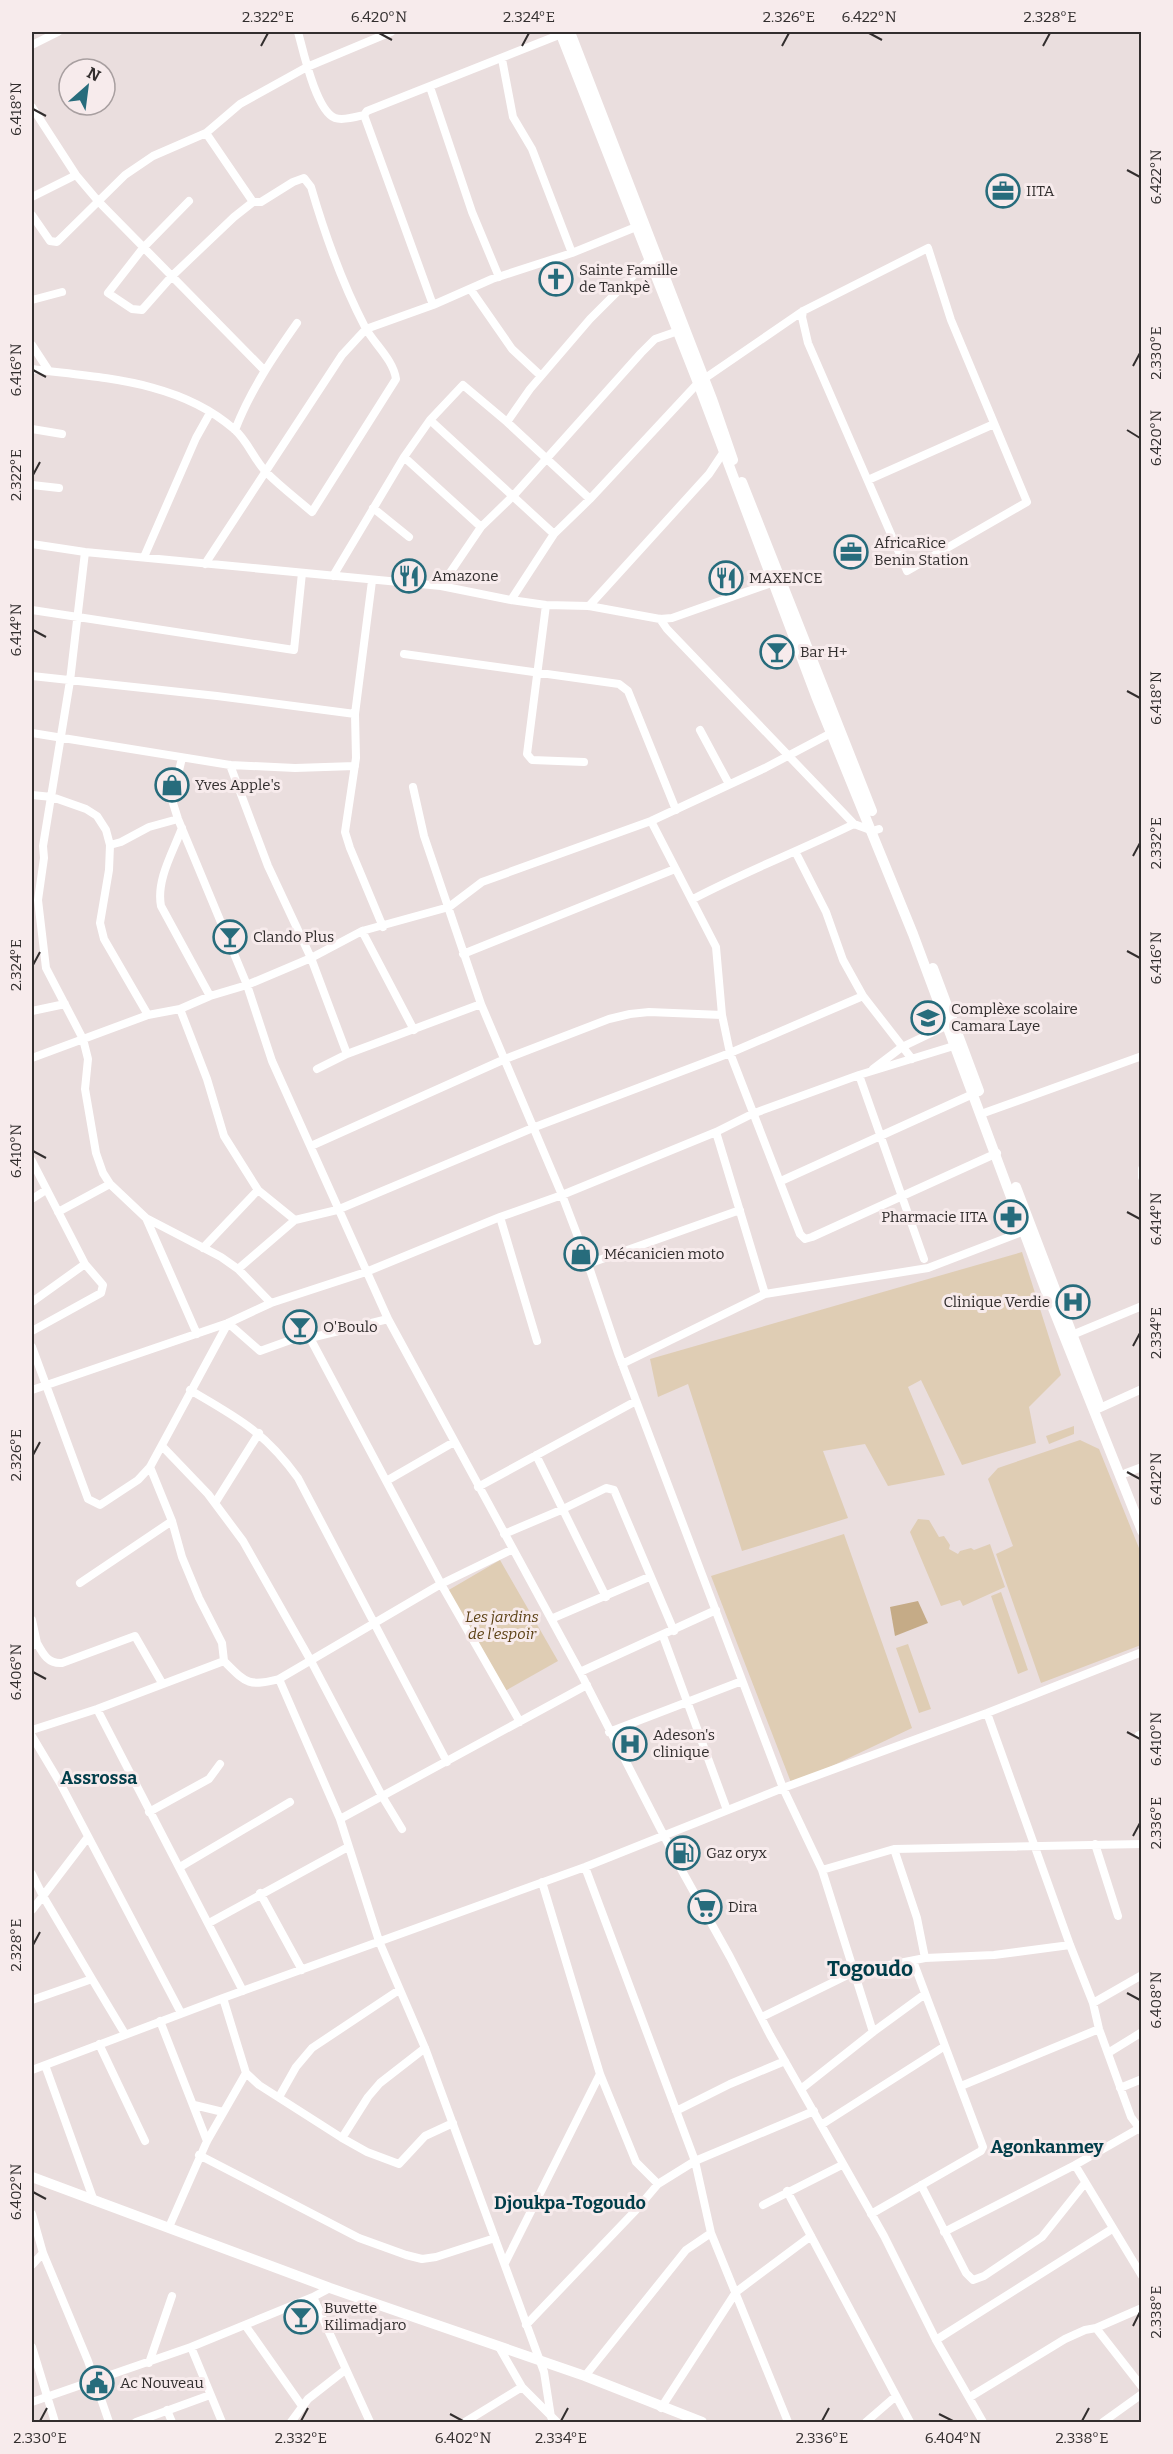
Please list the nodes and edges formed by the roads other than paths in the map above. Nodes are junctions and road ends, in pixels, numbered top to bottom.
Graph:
1 (58, 32) edge
2 (298, 32) edge
3 (391, 32) edge
4 (565, 32) edge
5 (32, 45) edge
6 (502, 59) junction
7 (307, 67) junction
8 (430, 87) junction
9 (32, 107) edge
10 (364, 116) junction
11 (39, 121) junction
12 (32, 126) edge
13 (206, 133) junction
14 (76, 175) junction
15 (32, 197) edge
16 (99, 201) junction
17 (189, 201) dead end
18 (253, 202) junction
19 (32, 215) edge
20 (641, 227) junction
21 (143, 248) junction
22 (572, 253) junction
23 (652, 257) junction
24 (172, 276) junction
25 (499, 277) junction
26 (471, 290) junction
27 (62, 292) dead end
28 (32, 300) edge
29 (433, 305) junction
30 (803, 311) junction
31 (297, 323) dead end
32 (366, 329) junction
33 (680, 330) junction
34 (32, 345) edge
35 (32, 369) edge
36 (264, 370) junction
37 (49, 371) junction
38 (541, 376) junction
39 (700, 380) junction
40 (210, 413) junction
41 (430, 420) junction
42 (507, 422) junction
43 (994, 424) junction
44 (32, 429) edge
45 (236, 430) junction
46 (62, 434) dead end
47 (726, 452) junction
48 (404, 457) junction
49 (546, 459) junction
50 (266, 472) junction
51 (868, 480) junction
52 (32, 485) edge
53 (59, 488) dead end
54 (514, 495) junction
55 (590, 499) junction
56 (373, 508) junction
57 (481, 527) junction
58 (554, 534) junction
59 (410, 537) dead end
60 (32, 544) edge
61 (85, 552) junction
62 (144, 557) junction
63 (205, 564) junction
64 (302, 573) junction
65 (333, 576) junction
66 (372, 581) junction
67 (777, 581) junction
68 (441, 586) junction
69 (511, 600) junction
70 (546, 604) junction
71 (589, 606) junction
72 (32, 610) edge
73 (78, 617) junction
74 (660, 619) junction
75 (404, 654) dead end
76 (538, 671) junction
77 (32, 676) edge
78 (70, 681) junction
79 (354, 714) junction
80 (700, 730) dead end
81 (836, 731) junction
82 (32, 733) edge
83 (61, 736) junction
84 (787, 755) junction
85 (182, 758) junction
86 (584, 762) dead end
87 (230, 765) junction
88 (355, 766) junction
89 (729, 784) junction
90 (413, 787) dead end
91 (32, 795) edge
92 (52, 797) junction
93 (676, 810) junction
94 (178, 819) junction
95 (651, 821) junction
96 (854, 824) junction
97 (182, 828) junction
98 (876, 830) junction
99 (110, 845) junction
100 (796, 853) junction
101 (675, 870) junction
102 (693, 899) junction
103 (449, 907) junction
104 (383, 927) junction
105 (363, 931) junction
106 (463, 954) junction
107 (311, 958) junction
108 (247, 985) junction
109 (210, 996) junction
110 (863, 996) junction
111 (65, 1004) junction
112 (481, 1004) junction
113 (180, 1009) junction
114 (32, 1011) edge
115 (148, 1015) junction
116 (722, 1015) junction
117 (946, 1026) junction
118 (414, 1030) junction
119 (83, 1039) junction
120 (957, 1045) junction
121 (902, 1047) junction
122 (730, 1053) junction
123 (347, 1054) junction
124 (1142, 1056) edge
125 (32, 1058) edge
126 (505, 1059) junction
127 (912, 1059) junction
128 (317, 1069) dead end
129 (871, 1071) junction
130 (859, 1075) junction
131 (974, 1094) junction
132 (984, 1113) junction
133 (752, 1114) junction
134 (535, 1127) junction
135 (716, 1132) junction
136 (880, 1138) junction
137 (311, 1146) junction
138 (996, 1153) junction
139 (32, 1161) edge
140 (1142, 1169) edge
141 (1142, 1177) edge
142 (781, 1181) junction
143 (110, 1184) junction
144 (46, 1190) junction
145 (258, 1190) junction
146 (562, 1196) junction
147 (900, 1196) junction
148 (32, 1199) edge
149 (337, 1210) junction
150 (740, 1210) junction
151 (58, 1212) junction
152 (500, 1217) junction
153 (146, 1218) junction
154 (295, 1220) junction
155 (1027, 1229) junction
156 (203, 1248) junction
157 (924, 1259) dead end
158 (85, 1264) junction
159 (588, 1264) junction
160 (238, 1269) junction
161 (366, 1272) junction
162 (765, 1294) junction
163 (32, 1302) edge
164 (271, 1304) junction
165 (1142, 1306) edge
166 (388, 1319) junction
167 (228, 1323) junction
168 (32, 1331) edge
169 (196, 1334) junction
170 (1072, 1335) junction
171 (310, 1338) junction
172 (537, 1341) dead end
173 (32, 1347) edge
174 (622, 1364) junction
175 (46, 1384) junction
176 (1142, 1389) edge
177 (32, 1390) edge
178 (190, 1390) junction
179 (636, 1401) junction
180 (1100, 1408) junction
181 (259, 1432) junction
182 (454, 1442) junction
183 (162, 1446) junction
184 (536, 1455) junction
185 (150, 1467) junction
186 (1142, 1467) edge
187 (1126, 1473) junction
188 (388, 1480) junction
189 (478, 1486) junction
190 (215, 1503) junction
191 (561, 1510) junction
192 (1142, 1511) edge
193 (172, 1521) junction
194 (1142, 1531) edge
195 (504, 1534) junction
196 (513, 1549) junction
197 (649, 1576) junction
198 (80, 1582) dead end
199 (441, 1584) junction
200 (606, 1597) junction
201 (716, 1610) junction
202 (32, 1620) edge
203 (551, 1620) junction
204 (373, 1624) junction
205 (674, 1631) junction
206 (663, 1636) junction
207 (34, 1644) edge
208 (1142, 1652) edge
209 (224, 1661) junction
210 (311, 1661) junction
211 (580, 1672) junction
212 (279, 1680) junction
213 (742, 1682) junction
214 (162, 1683) junction
215 (586, 1685) junction
216 (688, 1703) junction
217 (97, 1709) junction
218 (987, 1713) junction
219 (520, 1722) junction
220 (32, 1730) edge
221 (609, 1732) junction
222 (32, 1736) edge
223 (447, 1762) junction
224 (220, 1764) dead end
225 (783, 1788) junction
226 (382, 1796) junction
227 (290, 1802) dead end
228 (727, 1810) junction
229 (149, 1812) junction
230 (340, 1819) junction
231 (402, 1829) dead end
232 (665, 1834) junction
233 (88, 1837) junction
234 (1095, 1844) junction
235 (1142, 1844) edge
236 (1034, 1846) junction
237 (348, 1847) junction
238 (894, 1849) junction
239 (180, 1867) junction
240 (585, 1867) junction
241 (822, 1870) junction
242 (32, 1874) edge
243 (542, 1882) junction
244 (260, 1893) junction
245 (43, 1896) junction
246 (32, 1910) edge
247 (1118, 1916) dead end
248 (209, 1923) junction
249 (379, 1941) junction
250 (1070, 1945) junction
251 (925, 1958) junction
252 (913, 1961) junction
253 (302, 1970) junction
254 (854, 1972) junction
255 (1142, 1975) edge
256 (92, 1979) junction
257 (399, 1990) junction
258 (243, 1991) junction
259 (925, 1994) junction
260 (223, 1998) junction
261 (32, 2000) edge
262 (1093, 2003) junction
263 (181, 2013) junction
264 (762, 2017) junction
265 (160, 2021) junction
266 (1099, 2029) junction
267 (873, 2031) junction
268 (1142, 2032) edge
269 (125, 2034) junction
270 (99, 2044) junction
271 (945, 2046) junction
272 (425, 2048) junction
273 (1108, 2053) junction
274 (785, 2061) junction
275 (45, 2064) junction
276 (32, 2070) edge
277 (246, 2073) junction
278 (600, 2074) junction
279 (1142, 2079) edge
280 (961, 2086) junction
281 (1120, 2088) junction
282 (801, 2089) junction
283 (279, 2097) junction
284 (194, 2105) junction
285 (676, 2111) junction
286 (814, 2111) junction
287 (223, 2112) junction
288 (453, 2123) junction
289 (821, 2125) junction
290 (1140, 2130) edge
291 (342, 2138) junction
292 (145, 2141) dead end
293 (207, 2141) junction
294 (199, 2155) junction
295 (695, 2161) junction
296 (842, 2165) junction
297 (1075, 2165) junction
298 (32, 2177) edge
299 (1085, 2182) junction
300 (657, 2184) junction
301 (921, 2186) junction
302 (787, 2191) junction
303 (94, 2201) junction
304 (763, 2205) dead end
305 (32, 2214) edge
306 (871, 2214) junction
307 (169, 2227) junction
308 (1112, 2229) junction
309 (944, 2232) junction
310 (711, 2233) junction
311 (811, 2236) junction
312 (495, 2238) junction
313 (43, 2253) junction
314 (505, 2263) junction
315 (32, 2265) edge
316 (1142, 2276) edge
317 (330, 2288) junction
318 (736, 2292) junction
319 (172, 2296) dead end
320 (313, 2297) junction
321 (1142, 2308) edge
322 (245, 2325) junction
323 (526, 2325) junction
324 (1095, 2328) junction
325 (936, 2340) junction
326 (32, 2347) edge
327 (191, 2347) junction
328 (499, 2347) junction
329 (538, 2360) junction
330 (149, 2363) junction
331 (345, 2370) junction
332 (585, 2376) junction
333 (95, 2379) junction
334 (522, 2387) junction
335 (1142, 2387) edge
336 (1142, 2394) edge
337 (210, 2395) junction
338 (49, 2396) junction
339 (896, 2396) junction
340 (970, 2397) junction
341 (32, 2402) edge
342 (302, 2406) junction
343 (661, 2408) junction
344 (167, 2410) junction
345 (554, 2420) edge
346 (55, 2422) edge
347 (109, 2422) edge
348 (136, 2422) edge
349 (172, 2422) edge
350 (222, 2422) edge
351 (291, 2422) edge
352 (370, 2422) edge
353 (465, 2422) edge
354 (695, 2422) edge
355 (788, 2422) edge
356 (866, 2422) edge
357 (910, 2422) edge
358 (983, 2422) edge
359 (1103, 2422) edge

1 - 5 street
2 - 7 street
3 - 7 street
4 - 6 street
4 - 20 main road
6 - 8 street
6 - 22 street
7 - 10 street
7 - 13 street
8 - 10 street
8 - 25 street
9 - 11 street
10 - 29 street
11 - 12 street
11 - 14 street
13 - 16 street
13 - 18 street
14 - 15 street
14 - 16 street
16 - 19 street
16 - 21 street
17 - 21 street
18 - 24 street
18 - 32 street
20 - 22 street
20 - 23 main road
21 - 24 street
21 - 24 street
22 - 25 street
23 - 33 main road
23 - 38 street
24 - 36 street
25 - 26 street
26 - 29 street
26 - 38 street
27 - 28 street
29 - 32 street
30 - 39 street
30 - 43 street
30 - 51 street
31 - 36 street
32 - 50 street
32 - 50 street
33 - 39 main road
33 - 49 street
34 - 37 street
35 - 37 street
36 - 45 street
37 - 40 street
38 - 42 street
39 - 47 main road
39 - 55 street
40 - 45 street
40 - 62 street
41 - 42 street
41 - 48 street
41 - 54 street
42 - 49 street
43 - 51 street
43 - 51 street
44 - 46 street
45 - 50 street
47 - 67 main road
47 - 71 street
48 - 56 street
48 - 57 street
49 - 54 street
49 - 55 street
50 - 63 street
52 - 53 street
54 - 57 street
54 - 58 street
55 - 58 street
56 - 59 street
56 - 65 street
57 - 68 street
58 - 69 street
60 - 61 street
61 - 62 street
61 - 73 street
62 - 63 street
63 - 64 street
64 - 65 street
64 - 73 street
65 - 66 street
66 - 68 street
66 - 79 street
67 - 74 street
67 - 81 main road
68 - 69 street
69 - 70 street
70 - 71 street
70 - 76 street
71 - 74 street
72 - 73 street
73 - 78 street
74 - 84 street
75 - 76 street
76 - 86 street
76 - 93 street
77 - 78 street
78 - 79 street
78 - 83 street
79 - 88 street
80 - 89 street
81 - 84 street
81 - 98 main road
82 - 83 street
83 - 85 street
83 - 92 street
84 - 89 street
84 - 96 street
85 - 87 street
85 - 94 street
87 - 88 street
87 - 107 street
88 - 104 street
89 - 93 street
90 - 103 street
91 - 92 street
92 - 99 street
92 - 111 street
93 - 95 street
94 - 97 street
94 - 99 street
95 - 101 street
95 - 103 street
96 - 98 street
96 - 100 street
97 - 108 street
97 - 109 street
98 - 117 main road
98 - 120 main road
99 - 115 street
100 - 102 street
100 - 110 street
101 - 102 street
101 - 106 street
102 - 116 street
103 - 104 street
103 - 106 street
104 - 105 street
105 - 107 street
105 - 118 street
106 - 112 street
107 - 108 street
107 - 123 street
108 - 109 street
108 - 137 street
109 - 113 street
110 - 121 street
110 - 122 street
111 - 114 street
111 - 119 street
112 - 118 street
112 - 126 street
113 - 115 street
113 - 145 street
115 - 119 street
116 - 122 street
116 - 126 street
117 - 120 main road
117 - 121 street
118 - 123 street
119 - 125 street
119 - 143 street
120 - 127 street
120 - 131 main road
120 - 132 main road
121 - 127 street
121 - 129 street
122 - 133 street
122 - 134 street
123 - 128 street
124 - 132 street
126 - 134 street
126 - 137 street
127 - 129 street
129 - 130 street
130 - 133 street
130 - 136 street
131 - 132 main road
131 - 136 street
132 - 138 main road
132 - 155 main road
133 - 135 street
133 - 142 street
134 - 146 street
134 - 149 street
135 - 146 street
135 - 150 street
136 - 142 street
136 - 147 street
137 - 149 street
138 - 147 street
138 - 155 main road
139 - 144 street
140 - 141 street
142 - 147 street
143 - 151 street
143 - 153 street
144 - 148 street
144 - 151 street
145 - 154 street
145 - 156 street
146 - 152 street
146 - 159 street
147 - 157 street
149 - 154 street
149 - 161 street
150 - 159 street
150 - 162 street
151 - 158 street
152 - 161 street
152 - 172 street
153 - 156 street
153 - 169 street
154 - 160 street
155 - 162 street
155 - 170 main road
155 - 194 main road
156 - 160 street
158 - 163 street
158 - 168 street
159 - 174 street
160 - 164 street
161 - 164 street
161 - 166 street
162 - 174 street
164 - 167 street
165 - 170 street
166 - 171 street
166 - 182 street
167 - 169 street
167 - 171 street
167 - 178 street
169 - 175 street
170 - 180 main road
171 - 188 street
173 - 175 street
174 - 179 street
175 - 177 street
175 - 185 street
176 - 180 street
178 - 181 street
178 - 183 street
179 - 184 street
179 - 201 street
180 - 187 main road
181 - 190 street
181 - 204 street
182 - 188 street
182 - 189 street
183 - 185 street
183 - 190 street
184 - 189 street
184 - 191 street
185 - 193 street
186 - 187 street
187 - 192 main road
188 - 199 street
189 - 195 street
190 - 210 street
191 - 195 street
191 - 197 street
191 - 200 street
193 - 198 street
193 - 209 street
195 - 196 street
196 - 199 street
196 - 203 street
197 - 200 street
197 - 205 street
199 - 204 street
199 - 219 street
200 - 203 street
201 - 205 street
201 - 213 street
202 - 207 street
203 - 211 street
204 - 210 street
204 - 223 street
205 - 206 street
206 - 211 street
206 - 216 street
207 - 214 street
208 - 218 street
209 - 212 street
209 - 214 street
210 - 212 street
210 - 226 street
211 - 215 street
212 - 230 street
213 - 216 street
213 - 225 street
214 - 217 street
215 - 219 street
215 - 221 street
216 - 221 street
216 - 228 street
217 - 220 street
217 - 229 street
218 - 225 street
218 - 236 street
219 - 223 street
221 - 232 street
222 - 233 street
223 - 226 street
224 - 229 street
225 - 228 street
225 - 241 street
226 - 230 street
226 - 231 street
227 - 239 street
228 - 232 street
229 - 239 street
230 - 237 street
232 - 240 street
232 - 264 street
233 - 245 street
233 - 263 street
234 - 235 street
234 - 236 street
234 - 247 street
236 - 238 street
236 - 250 street
237 - 244 street
237 - 249 street
238 - 241 street
238 - 251 street
239 - 248 street
240 - 243 street
240 - 285 street
241 - 254 street
242 - 245 street
243 - 249 street
243 - 278 street
244 - 248 street
244 - 253 street
245 - 246 street
245 - 256 street
248 - 258 street
249 - 253 street
249 - 257 street
250 - 251 street
250 - 262 street
251 - 252 street
252 - 254 street
252 - 259 street
253 - 258 street
254 - 264 street
254 - 267 street
255 - 262 street
256 - 261 street
256 - 269 street
257 - 272 street
257 - 283 street
258 - 260 street
259 - 267 street
259 - 271 street
260 - 263 street
260 - 277 street
262 - 266 street
263 - 265 street
264 - 274 street
265 - 269 street
265 - 284 street
266 - 273 street
266 - 280 street
267 - 282 street
268 - 273 street
269 - 270 street
270 - 275 street
270 - 292 street
271 - 280 street
271 - 289 street
272 - 288 street
272 - 291 street
273 - 281 street
274 - 282 street
274 - 285 street
275 - 276 street
275 - 303 street
277 - 283 street
277 - 287 street
278 - 300 street
278 - 314 street
279 - 281 street
280 - 301 street
281 - 290 street
282 - 286 street
283 - 291 street
284 - 287 street
284 - 293 street
285 - 295 street
286 - 289 street
286 - 295 street
287 - 293 street
288 - 291 street
288 - 312 street
289 - 296 street
290 - 297 street
293 - 294 street
294 - 307 street
294 - 312 street
295 - 300 street
295 - 310 street
296 - 302 street
296 - 306 street
297 - 299 street
297 - 309 street
298 - 303 main road
299 - 308 street
299 - 309 street
300 - 323 street
301 - 306 street
301 - 309 street
302 - 304 street
302 - 311 street
303 - 307 main road
305 - 313 street
306 - 325 street
307 - 317 main road
308 - 316 street
308 - 325 street
310 - 318 street
310 - 332 street
311 - 318 street
311 - 339 street
312 - 314 street
313 - 315 street
313 - 333 street
314 - 323 street
317 - 320 street
317 - 328 main road
318 - 343 street
318 - 355 street
319 - 330 street
320 - 322 street
320 - 331 street
321 - 324 street
322 - 327 street
322 - 342 street
323 - 329 street
324 - 335 street
324 - 340 street
325 - 340 street
326 - 338 street
327 - 330 street
327 - 337 street
328 - 329 main road
328 - 334 street
329 - 332 main road
329 - 345 street
330 - 333 street
331 - 342 street
331 - 352 street
332 - 343 main road
333 - 338 street
333 - 347 street
334 - 345 street
334 - 353 street
336 - 359 street
337 - 344 street
337 - 350 street
338 - 341 street
338 - 346 street
339 - 356 street
339 - 357 street
340 - 358 street
342 - 351 street
343 - 354 main road
344 - 348 street
344 - 349 street

